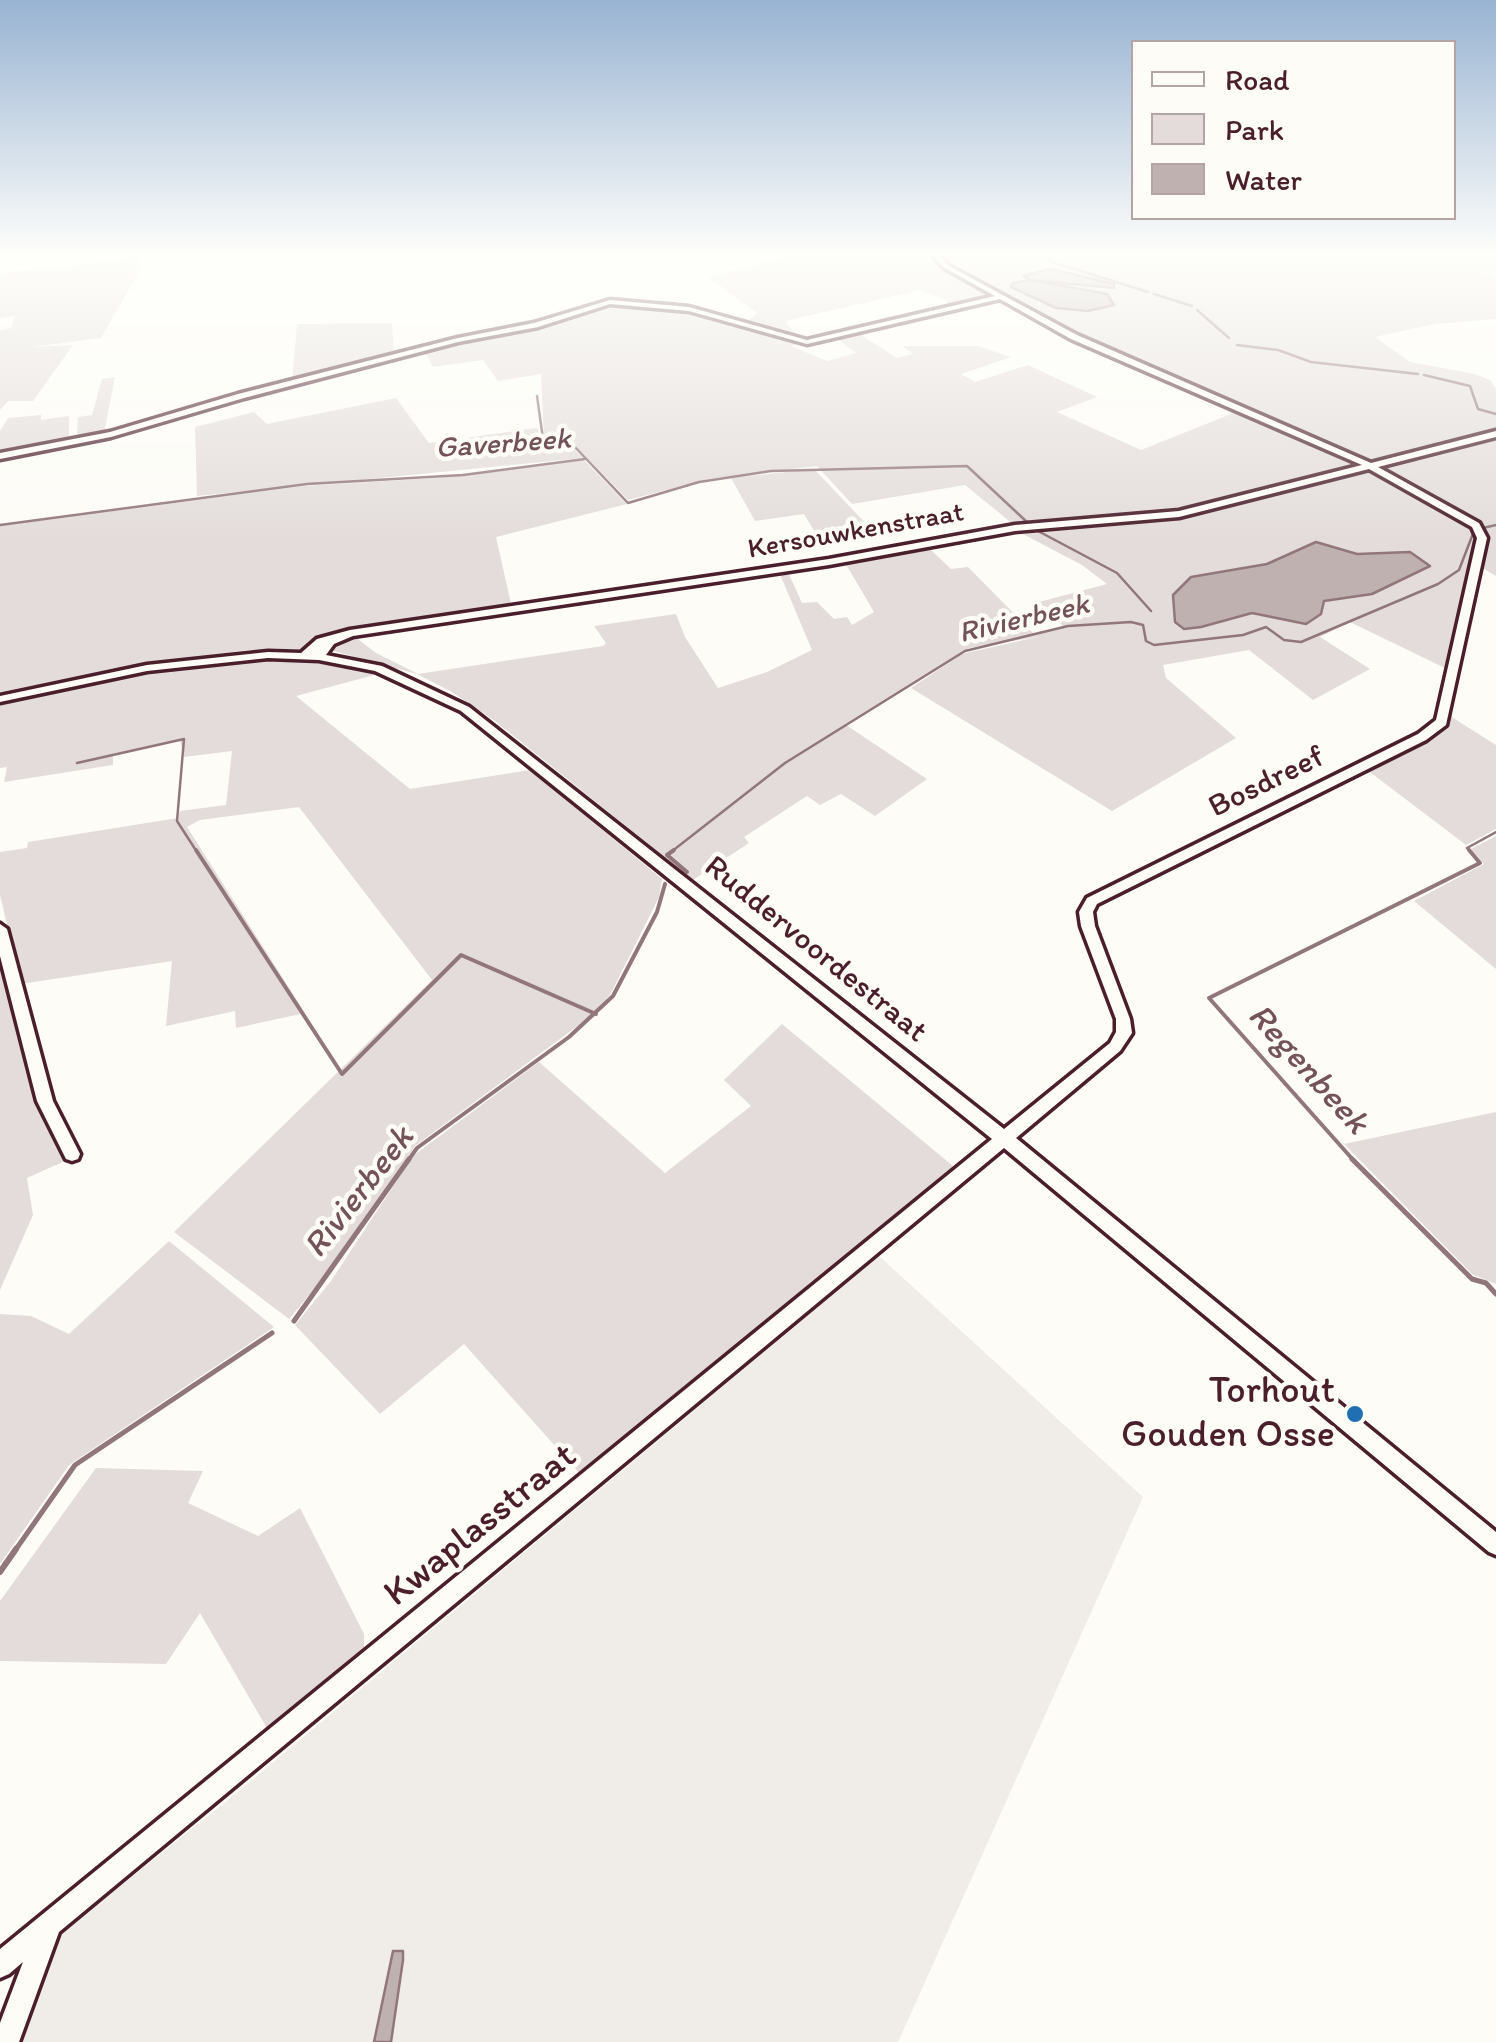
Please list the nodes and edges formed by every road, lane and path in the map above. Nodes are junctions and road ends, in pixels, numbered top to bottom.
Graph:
1 (423, 350) edge
2 (1107, 350) edge
3 (1496, 434) edge
4 (0, 456) edge
5 (1368, 466) junction
6 (312, 657) junction
7 (0, 699) edge
8 (0, 929) edge
9 (1006, 1140) junction
10 (72, 1154) dead end
11 (1496, 1545) edge
12 (49, 1927) junction
13 (0, 1965) edge
14 (6, 2042) edge

1 - 4 street
2 - 5 street, Bosdreef
3 - 5 street
5 - 6 street, Kersouwkenstraat
5 - 9 street, Bosdreef
6 - 7 street, Ruddervoordestraat
6 - 9 street, Ruddervoordestraat
8 - 10 street
9 - 11 street, Ruddervoordestraat
9 - 12 street, Kwaplasstraat
12 - 13 street, Kwaplasstraat
12 - 14 street

